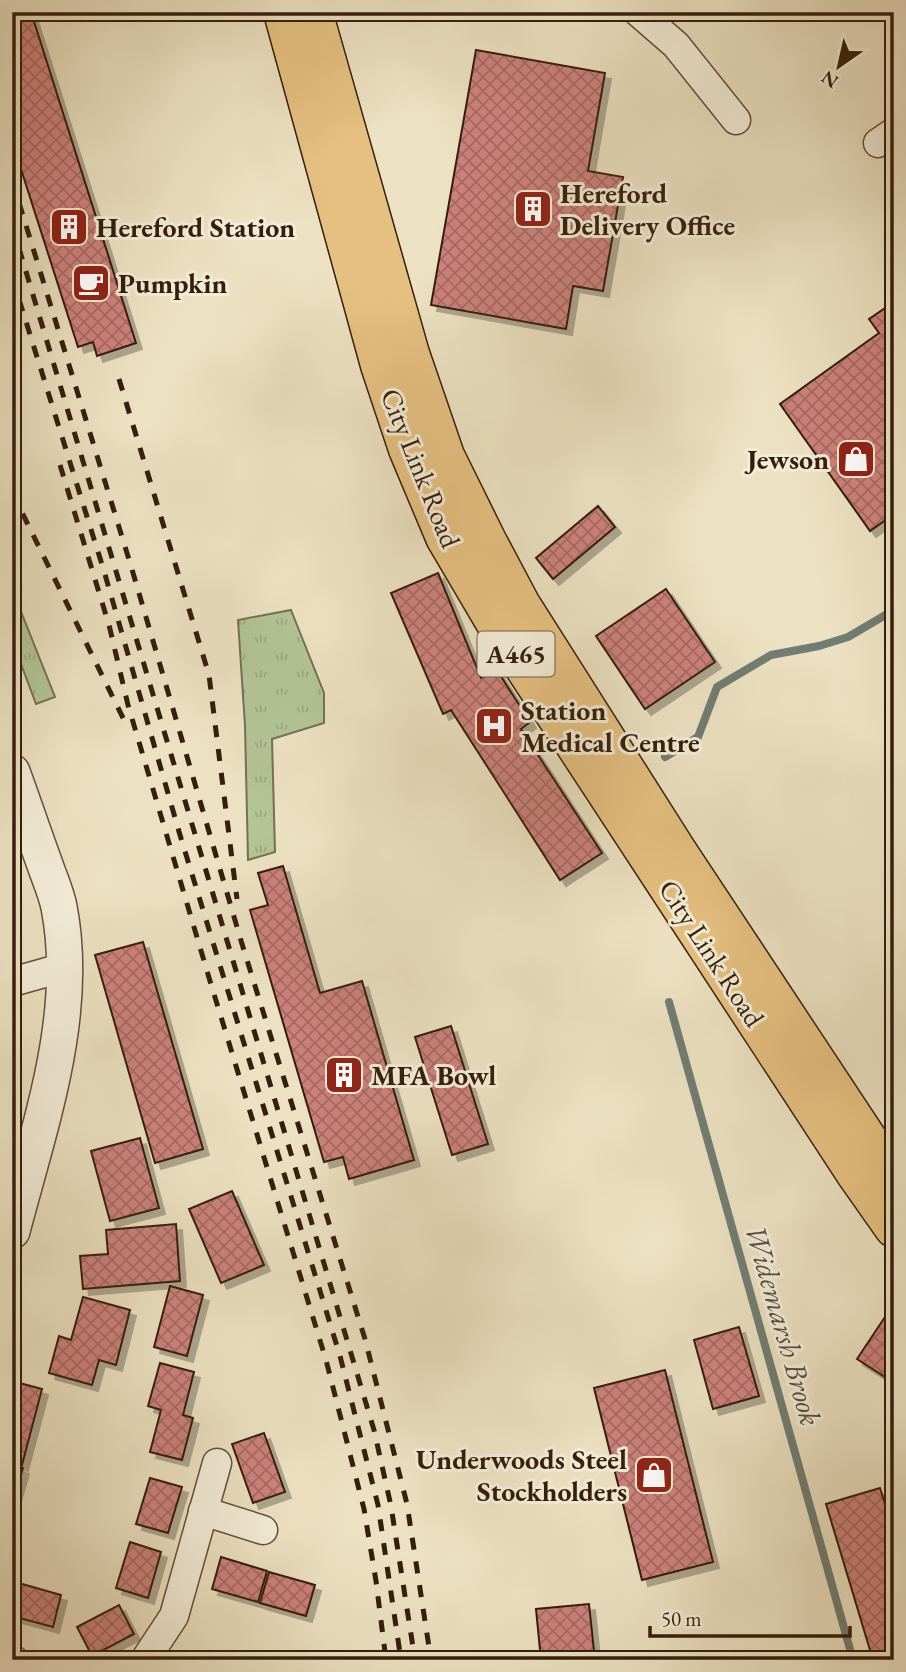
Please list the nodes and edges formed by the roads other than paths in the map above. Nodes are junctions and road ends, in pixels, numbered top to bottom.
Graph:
1 (283, 12) edge
2 (313, 12) edge
3 (638, 12) edge
4 (736, 121) dead end
5 (12, 772) edge
6 (65, 967) junction
7 (12, 982) edge
8 (894, 1179) edge
9 (894, 1228) edge
10 (12, 1231) edge
11 (217, 1463) dead end
12 (203, 1511) junction
13 (263, 1530) dead end
14 (145, 1660) edge

1 - 9 highway, City Link Road / A465
2 - 8 highway, City Link Road / A465
3 - 4 street
5 - 6 street
6 - 7 street
6 - 10 street
11 - 12 street
12 - 13 street
12 - 14 street

